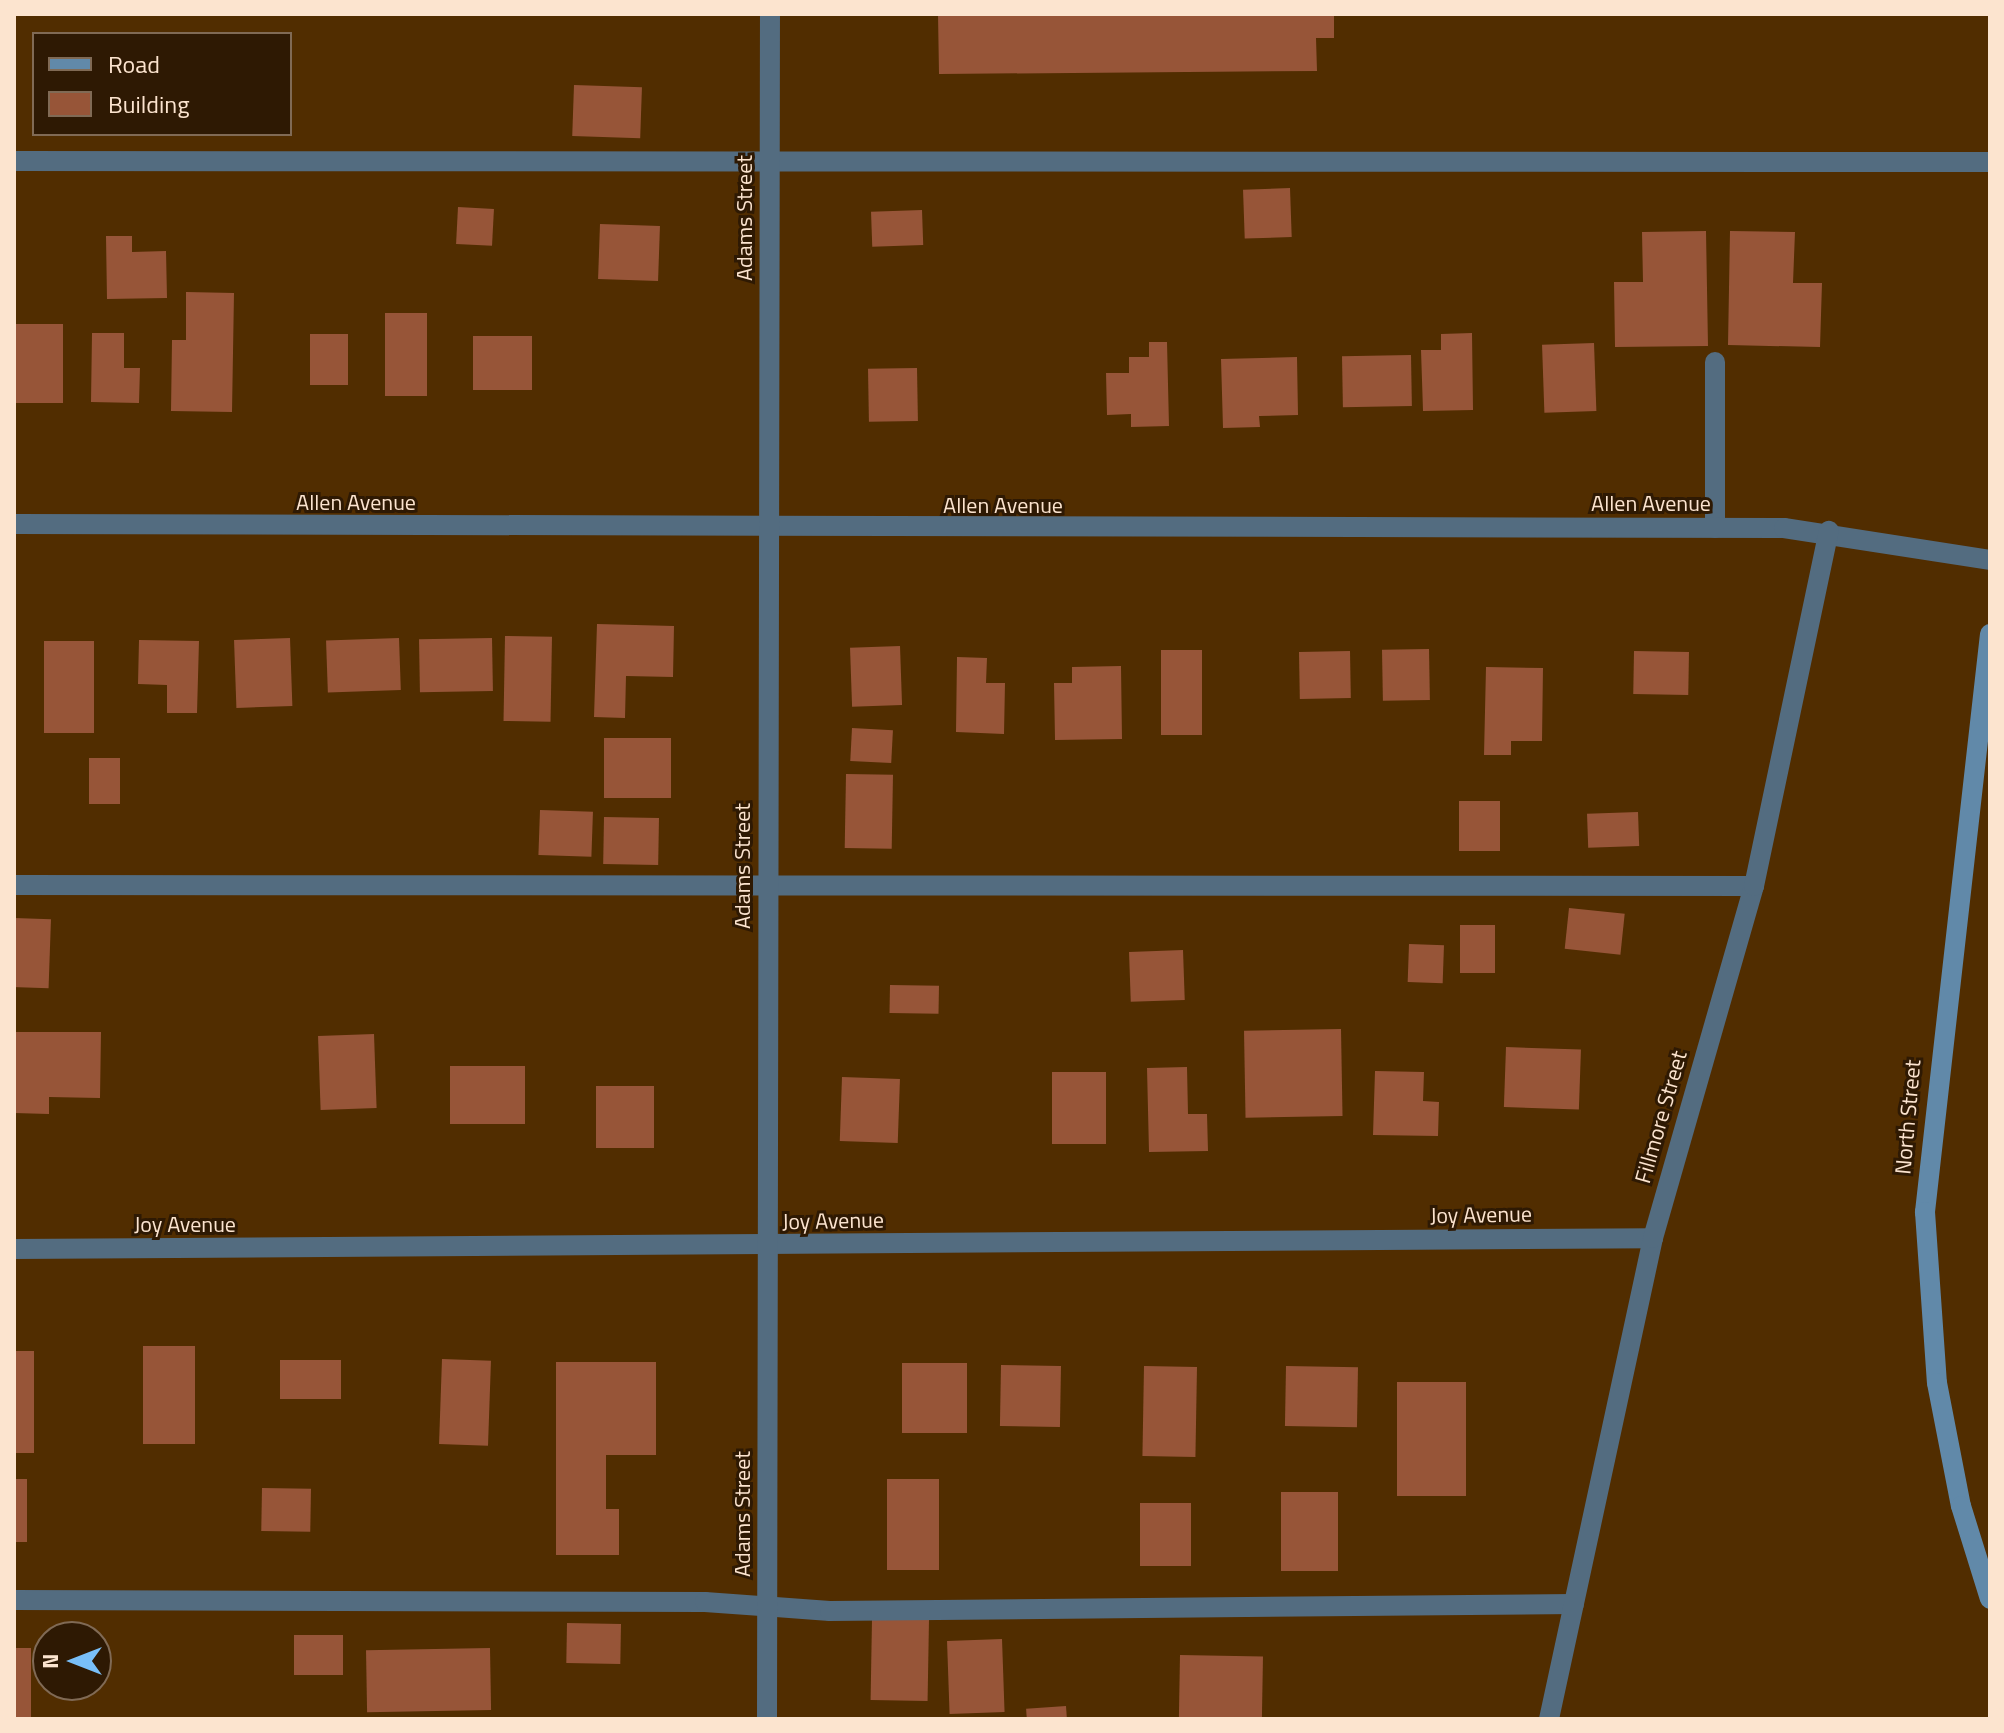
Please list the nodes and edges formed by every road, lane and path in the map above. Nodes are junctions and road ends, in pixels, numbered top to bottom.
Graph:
1 (770, 14) edge
2 (14, 161) edge
3 (770, 161) junction
4 (1990, 162) edge
5 (1715, 362) dead end
6 (14, 524) edge
7 (1715, 528) junction
8 (767, 530) junction
9 (1829, 531) junction
10 (1990, 560) edge
11 (1990, 634) edge
12 (767, 883) junction
13 (14, 885) edge
14 (1754, 886) junction
15 (1653, 1238) junction
16 (767, 1246) junction
17 (14, 1249) edge
18 (1990, 1599) edge
19 (14, 1600) edge
20 (1574, 1604) junction
21 (767, 1606) junction
22 (767, 1719) edge
23 (1549, 1719) edge

1 - 3 street, Adams Street
2 - 3 street
3 - 4 street
3 - 8 street, Adams Street
5 - 7 street
6 - 8 street, Allen Avenue
7 - 8 street, Allen Avenue
7 - 9 street, Allen Avenue
8 - 12 street, Adams Street
9 - 10 street, Allen Avenue
9 - 14 street, Fillmore Street
11 - 18 main road, North Street
12 - 13 street
12 - 14 street
12 - 16 street, Adams Street
14 - 15 street, Fillmore Street
15 - 16 street, Joy Avenue
15 - 20 street, Fillmore Street
16 - 17 street, Joy Avenue
16 - 21 street, Adams Street
19 - 21 street
20 - 21 street
20 - 23 street, Fillmore Street
21 - 22 street, Adams Street

